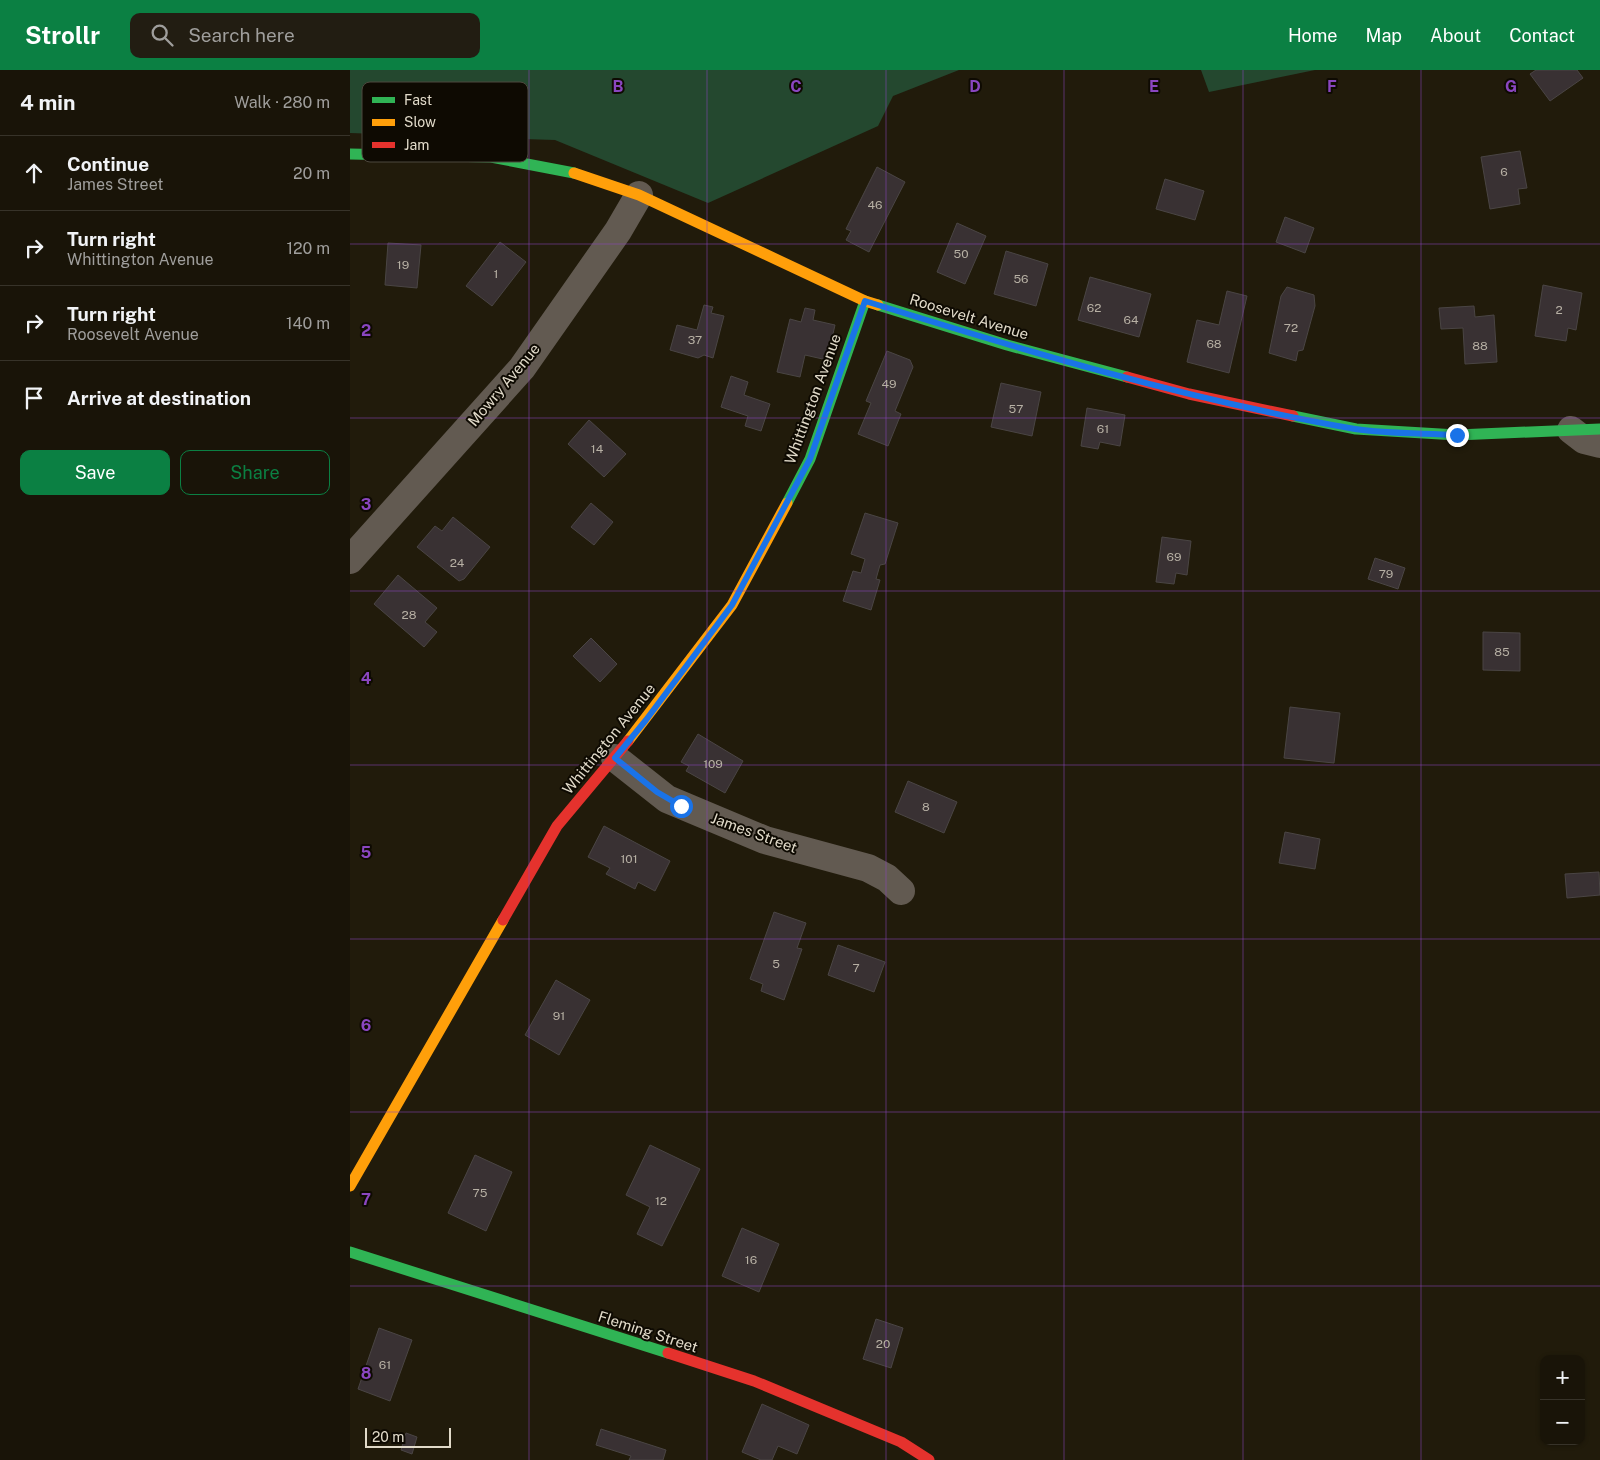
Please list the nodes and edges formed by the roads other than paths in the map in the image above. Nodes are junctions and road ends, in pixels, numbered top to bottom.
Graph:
1 (526, 162) edge
2 (639, 196) junction
3 (865, 301) junction
4 (1600, 429) edge
5 (1571, 430) junction
6 (1600, 444) edge
7 (350, 560) edge
8 (615, 758) junction
9 (902, 891) dead end
10 (350, 1186) edge
11 (350, 1252) edge
12 (929, 1460) edge

1 - 2 street, Roosevelt Avenue
2 - 3 street, Roosevelt Avenue
2 - 7 street, Mowry Avenue
3 - 5 street, Roosevelt Avenue
3 - 8 street, Whittington Avenue
4 - 5 street, Roosevelt Avenue
5 - 6 street
8 - 9 street, James Street
8 - 10 street, Whittington Avenue
11 - 12 street, Fleming Street

